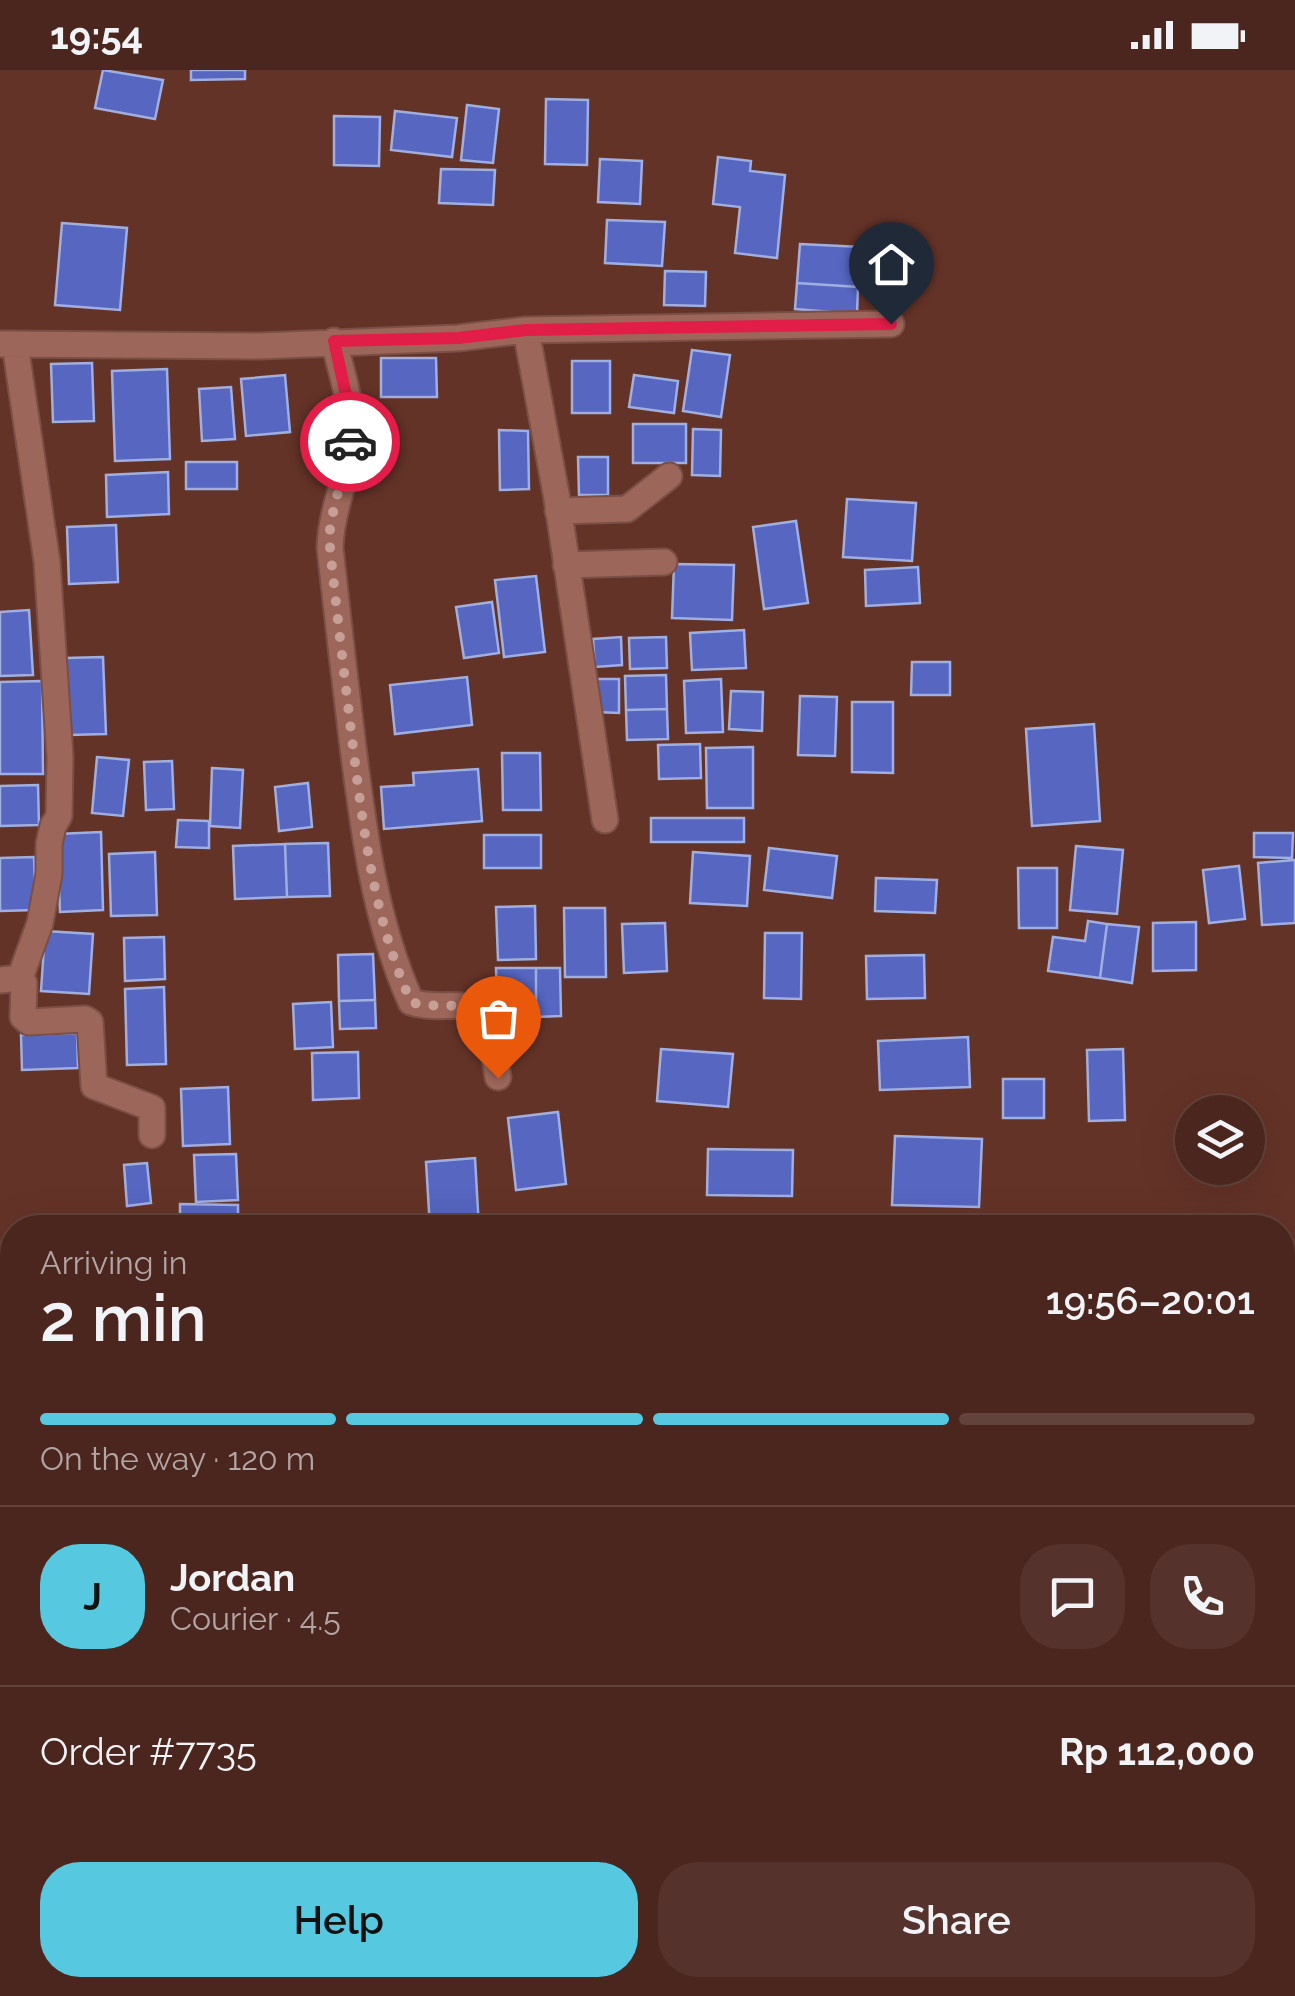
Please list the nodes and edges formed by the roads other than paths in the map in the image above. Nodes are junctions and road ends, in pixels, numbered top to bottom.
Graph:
1 (891, 324) dead end
2 (526, 330) junction
3 (334, 341) junction
4 (7, 344) edge
5 (669, 476) dead end
6 (558, 511) junction
7 (664, 562) dead end
8 (566, 565) junction
9 (605, 820) dead end
10 (10, 979) edge
11 (498, 1078) dead end
12 (152, 1135) dead end

1 - 2 street
2 - 3 street
2 - 6 street
3 - 4 street
3 - 11 street
4 - 10 street
5 - 6 street
6 - 8 street
7 - 8 street
8 - 9 street
10 - 12 street

